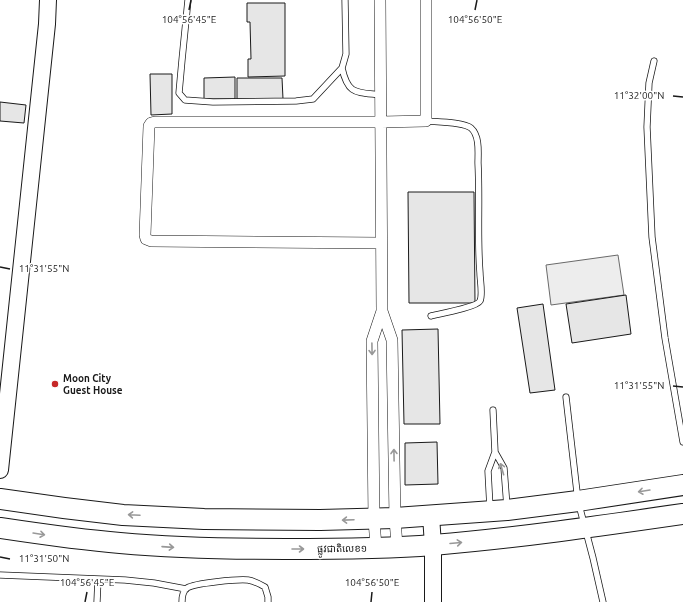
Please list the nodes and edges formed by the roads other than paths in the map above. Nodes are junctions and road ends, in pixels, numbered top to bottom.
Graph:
1 (48, 0) edge
2 (188, 0) edge
3 (345, 0) edge
4 (380, 0) edge
5 (426, 0) edge
6 (654, 61) dead end
7 (342, 68) junction
8 (381, 95) junction
9 (426, 121) junction
10 (381, 122) junction
11 (381, 243) junction
12 (382, 311) junction
13 (431, 316) dead end
14 (566, 397) dead end
15 (493, 410) dead end
16 (683, 442) edge
17 (495, 452) junction
18 (0, 470) edge
19 (683, 485) edge
20 (0, 499) edge
21 (578, 502) junction
22 (498, 510) junction
23 (683, 514) edge
24 (431, 516) junction
25 (395, 518) junction
26 (204, 519) junction
27 (374, 519) junction
28 (0, 528) edge
29 (585, 528) junction
30 (433, 545) junction
31 (397, 547) junction
32 (204, 548) junction
33 (376, 548) junction
34 (0, 575) edge
35 (98, 579) junction
36 (186, 589) junction
37 (97, 602) edge
38 (182, 602) edge
39 (268, 602) edge
40 (433, 602) edge
41 (603, 602) edge

1 - 18 street
2 - 7 lane
3 - 7 lane
4 - 8 street
5 - 9 street
6 - 16 lane
7 - 8 lane
8 - 10 street
9 - 10 street
9 - 13 lane
10 - 11 street
10 - 11 street
11 - 12 street
25 -> 12 street
12 -> 27 street
14 - 21 lane
15 - 17 lane
17 - 22 lane
22 -> 17 lane
19 -> 21 highway
26 -> 20 highway
21 - 22 highway
21 - 29 lane
22 - 24 highway
23 - 29 highway, ផ្លូវជាតិលេខ១
24 - 25 highway
24 - 30 street
25 - 27 highway
25 - 31 street
27 -> 26 highway
26 - 32 highway
27 - 33 street
28 -> 32 highway, ផ្លូវជាតិលេខ១
30 -> 29 highway, ផ្លូវជាតិលេខ១
29 - 41 lane
30 - 31 highway, ផ្លូវជាតិលេខ១
30 - 40 street
31 - 33 highway, ផ្លូវជាតិលេខ១
32 -> 33 highway, ផ្លូវជាតិលេខ១
34 - 35 lane
35 - 36 lane
35 - 37 lane
36 - 38 lane
36 - 39 lane

